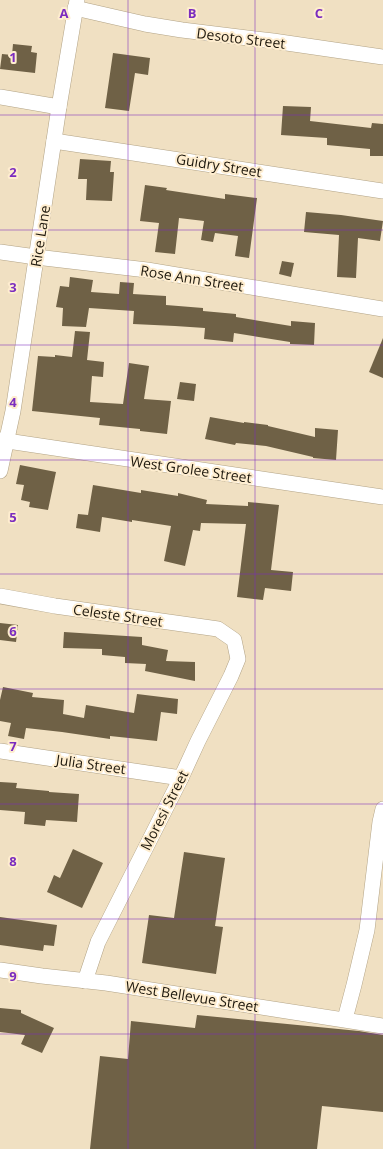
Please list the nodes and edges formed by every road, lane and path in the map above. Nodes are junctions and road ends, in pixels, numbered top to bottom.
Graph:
1 (76, 4) edge
2 (383, 58) edge
3 (0, 97) edge
4 (59, 107) junction
5 (54, 141) junction
6 (383, 191) edge
7 (0, 252) edge
8 (36, 257) junction
9 (383, 309) edge
10 (3, 441) edge
11 (0, 471) edge
12 (383, 497) edge
13 (0, 596) edge
14 (234, 640) joint
15 (0, 751) edge
16 (181, 778) junction
17 (383, 809) edge
18 (0, 970) edge
19 (86, 981) junction
20 (345, 1019) junction
21 (383, 1026) edge

1 - 2 street, Desoto Street
1 - 4 street, Rice Lane
3 - 4 street
4 - 5 street, Rice Lane
5 - 6 street, Guidry Street
5 - 8 street, Rice Lane
7 - 8 street, Rose Ann Street
8 - 9 street, Rose Ann Street
8 - 10 street, Rice Lane
10 - 11 street, Rice Lane
10 - 12 street, West Grolee Street
13 - 14 street, Celeste Street
14 - 16 street, Moresi Street
15 - 16 street, Julia Street
16 - 19 street, Moresi Street
17 - 20 street
18 - 19 street, West Bellevue Street
19 - 20 street, West Bellevue Street
20 - 21 street, West Bellevue Street

